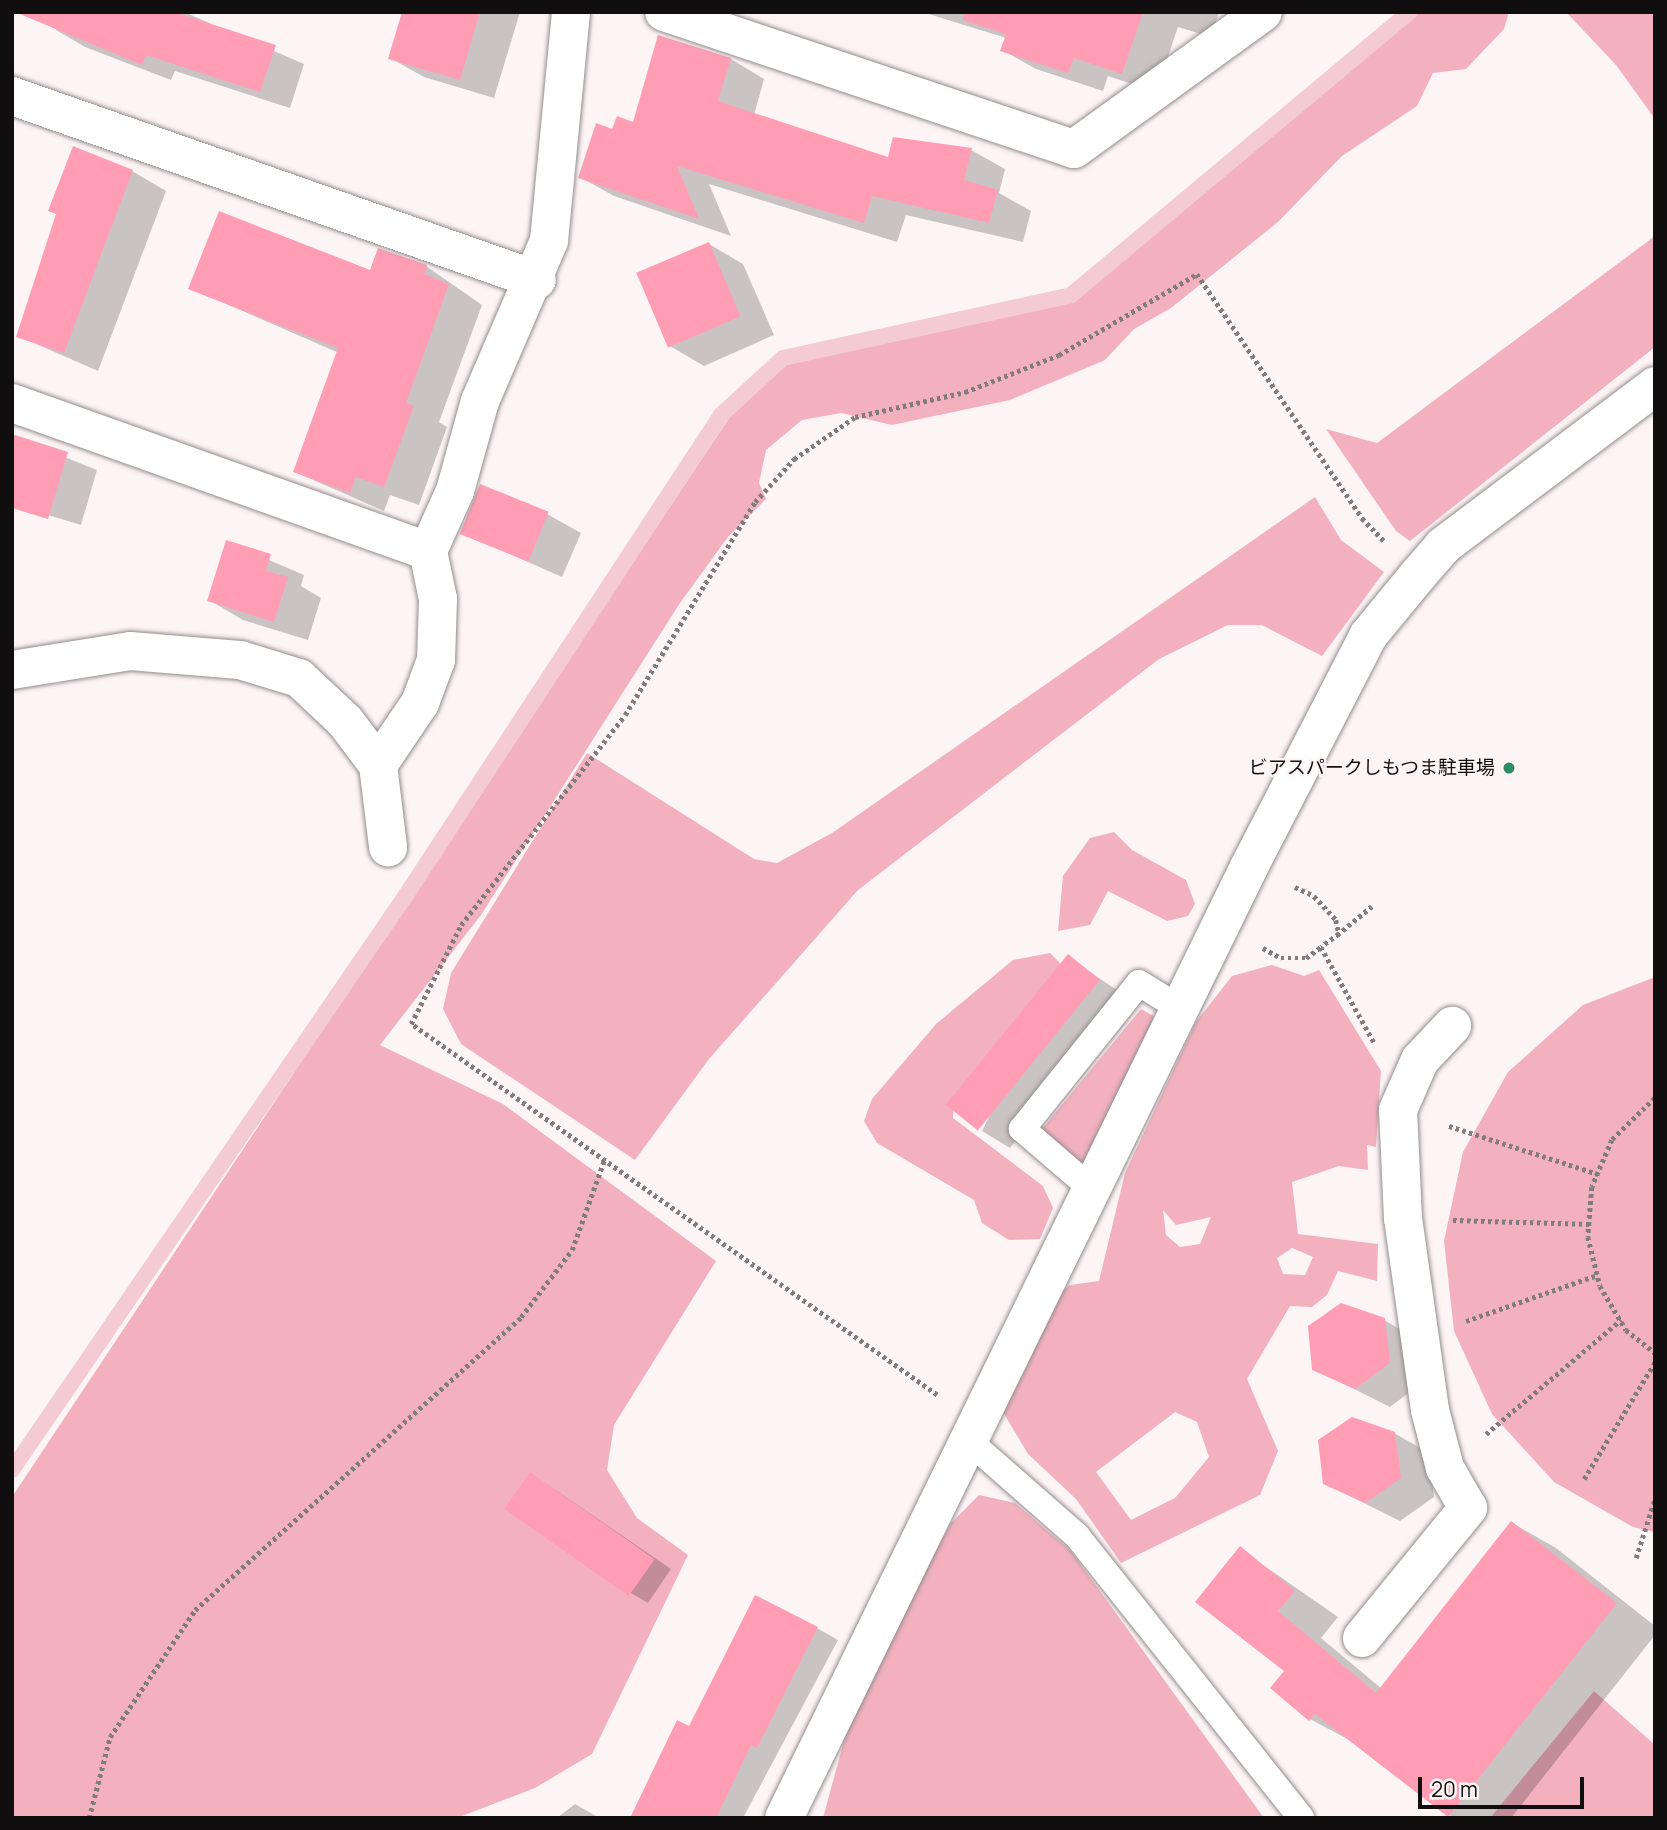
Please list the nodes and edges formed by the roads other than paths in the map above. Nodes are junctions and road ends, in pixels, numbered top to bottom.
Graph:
1 (571, 12) edge
2 (664, 12) edge
3 (1264, 12) edge
4 (12, 96) edge
5 (537, 280) junction
6 (1655, 386) edge
7 (12, 402) edge
8 (428, 551) junction
9 (12, 670) edge
10 (378, 765) junction
11 (388, 847) dead end
12 (1181, 1009) junction
13 (1452, 1026) dead end
14 (1093, 1190) junction
15 (973, 1433) junction
16 (1362, 1638) dead end
17 (784, 1818) edge
18 (1301, 1818) edge

1 - 5 street
2 - 3 street
4 - 5 street
5 - 8 street
6 - 12 street
7 - 8 street
8 - 10 street
9 - 10 street
10 - 11 street
12 - 14 street
12 - 14 lane
13 - 16 street
14 - 15 street
15 - 17 street
15 - 18 lane

